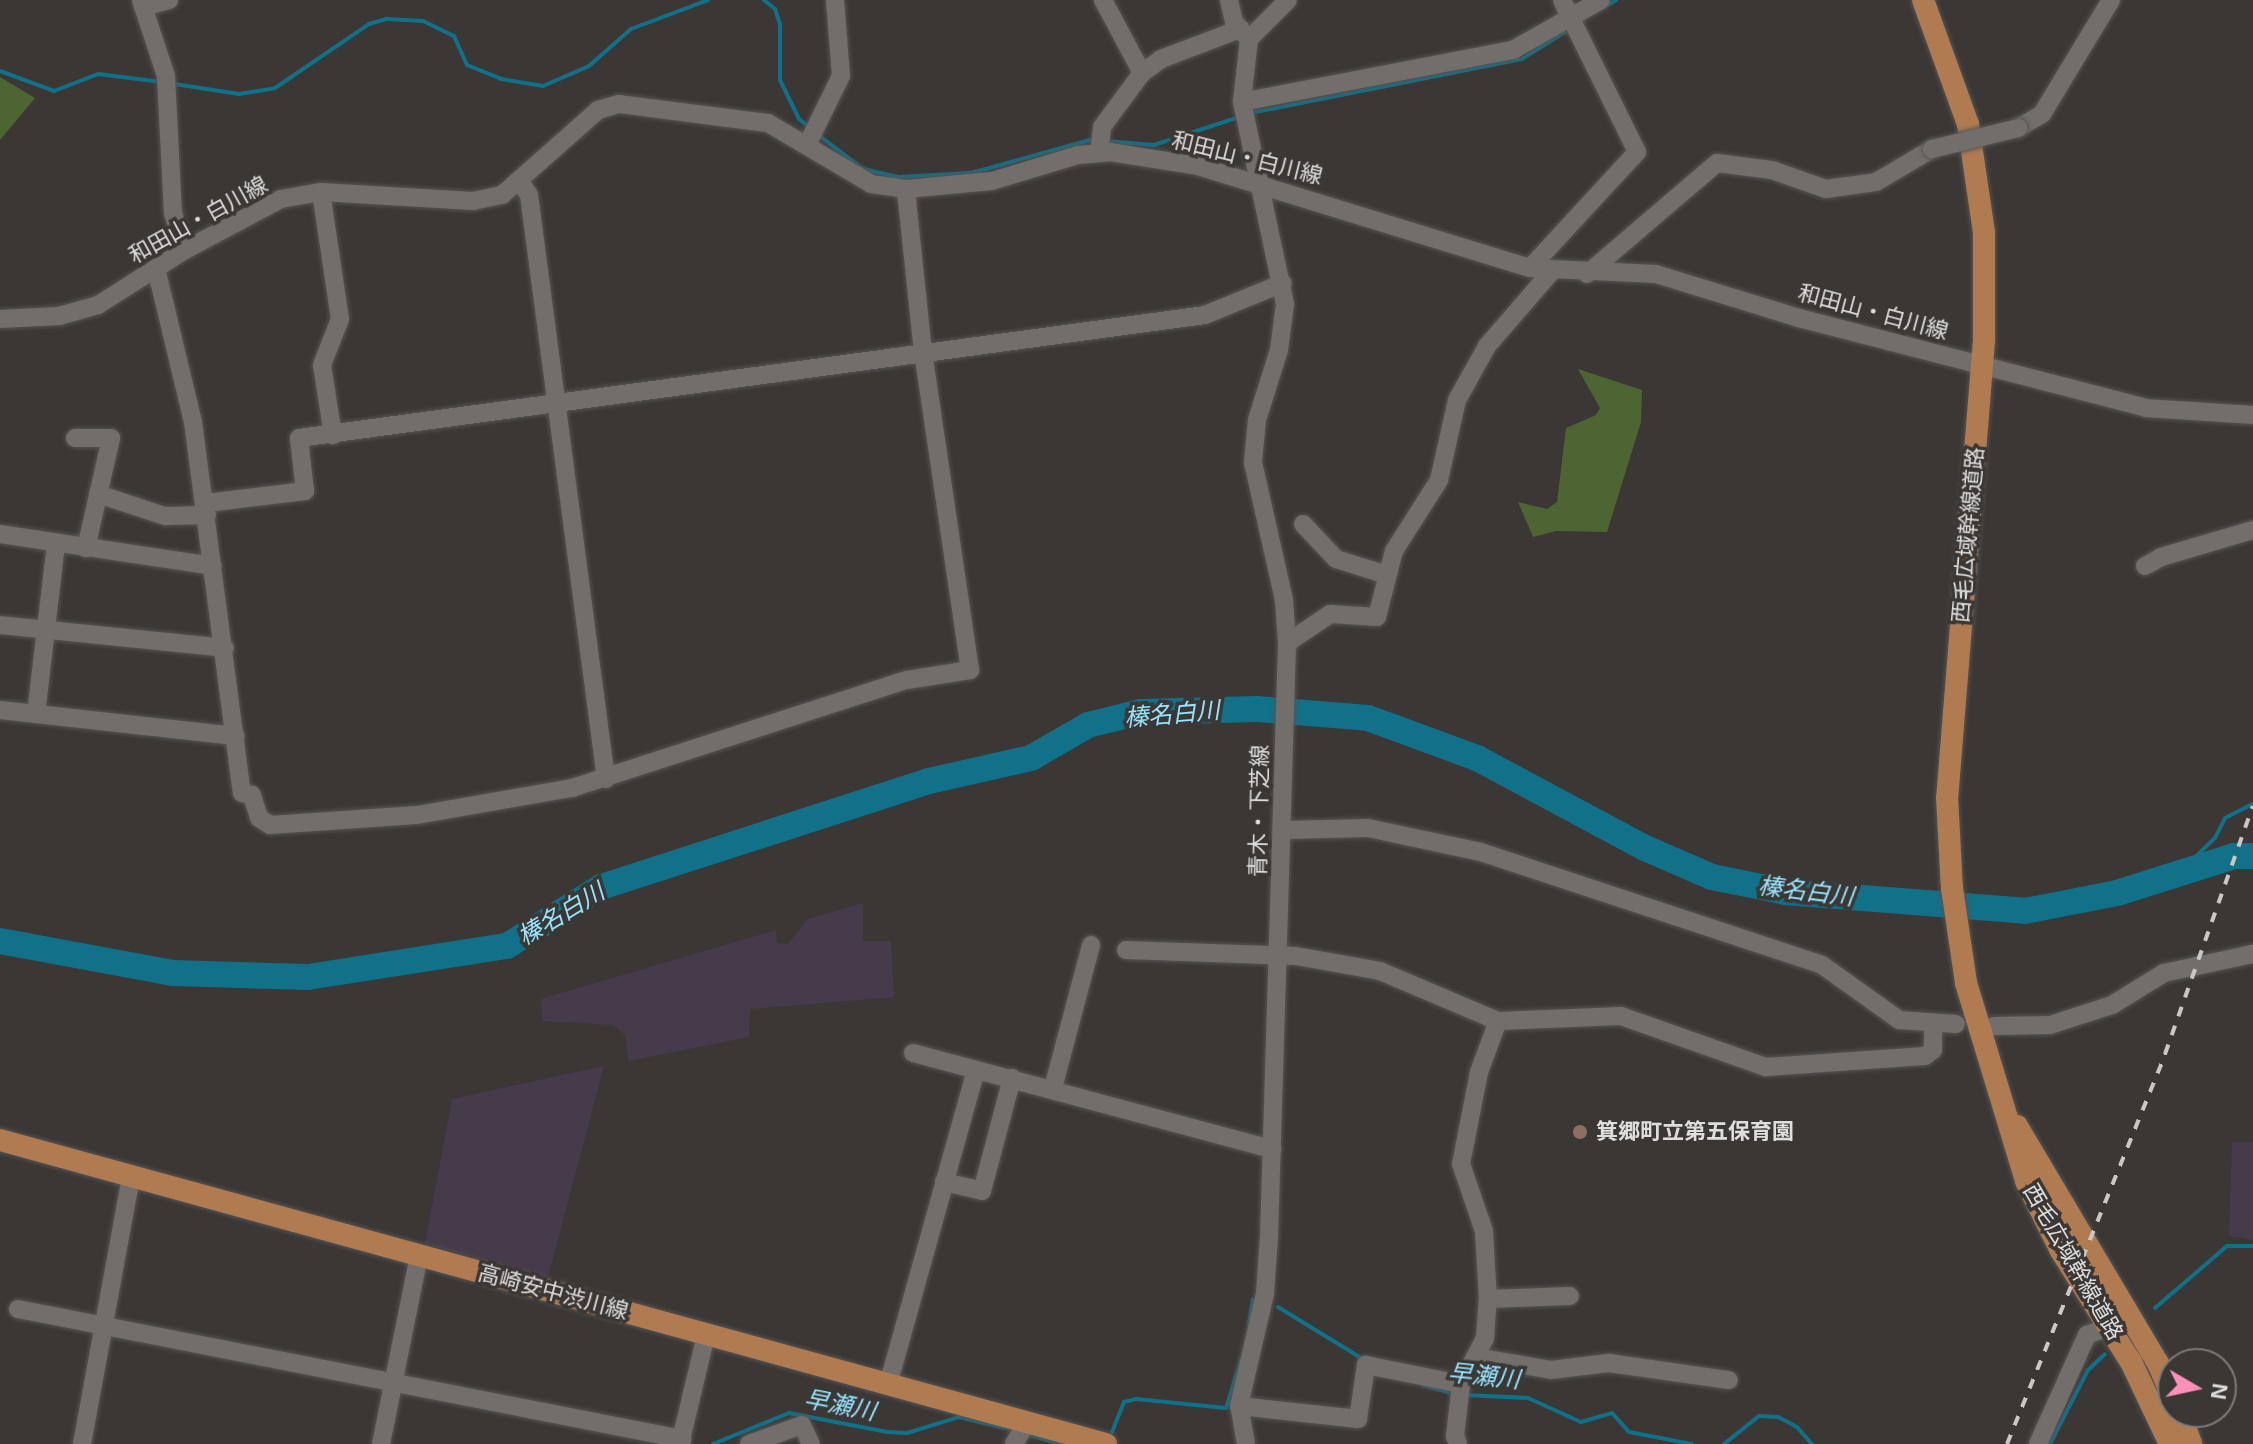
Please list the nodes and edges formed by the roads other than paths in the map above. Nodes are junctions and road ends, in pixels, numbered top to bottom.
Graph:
1 (169, 0) edge
2 (835, 0) edge
3 (1103, 0) edge
4 (1229, 0) edge
5 (1288, 0) edge
6 (1562, 0) edge
7 (1601, 0) edge
8 (1923, 0) edge
9 (2111, 0) edge
10 (142, 3) edge
11 (1572, 18) junction
12 (1245, 34) junction
13 (1142, 73) junction
14 (1242, 102) junction
15 (813, 136) junction
16 (1100, 144) junction
17 (520, 182) junction
18 (1261, 186) junction
19 (906, 189) junction
20 (321, 192) junction
21 (185, 250) junction
22 (156, 268) junction
23 (1530, 268) junction
24 (1552, 271) junction
25 (1587, 274) junction
26 (1283, 283) junction
27 (0, 319) edge
28 (923, 352) junction
29 (1982, 364) junction
30 (556, 404) junction
31 (2253, 415) edge
32 (333, 435) junction
33 (75, 438) dead end
34 (98, 494) junction
35 (207, 509) junction
36 (1303, 524) dead end
37 (2253, 530) edge
38 (0, 534) edge
39 (56, 543) junction
40 (86, 548) junction
41 (213, 566) junction
42 (2145, 566) dead end
43 (1387, 575) junction
44 (0, 625) edge
45 (46, 630) junction
46 (1287, 643) junction
47 (225, 648) junction
48 (0, 710) edge
49 (36, 714) junction
50 (236, 736) junction
51 (606, 779) junction
52 (1284, 822) junction
53 (1091, 945) dead end
54 (1126, 950) dead end
55 (2253, 954) edge
56 (1279, 955) junction
57 (1498, 1021) junction
58 (1933, 1023) junction
59 (1956, 1024) dead end
60 (1994, 1026) dead end
61 (913, 1053) dead end
62 (976, 1070) junction
63 (1992, 1075) junction
64 (1012, 1078) junction
65 (1053, 1088) junction
66 (0, 1140) edge
67 (1272, 1149) junction
68 (131, 1176) junction
69 (944, 1182) junction
70 (419, 1255) junction
71 (1570, 1296) dead end
72 (1488, 1299) junction
73 (18, 1309) dead end
74 (103, 1326) junction
75 (2110, 1326) junction
76 (706, 1335) junction
77 (1476, 1357) junction
78 (2157, 1369) edge
79 (1729, 1380) dead end
80 (393, 1383) junction
81 (888, 1385) junction
82 (1460, 1391) junction
83 (1239, 1406) junction
84 (1027, 1422) junction
85 (681, 1442) edge
86 (82, 1444) edge
87 (381, 1444) edge
88 (749, 1444) edge
89 (811, 1444) edge
90 (1014, 1444) edge
91 (1106, 1444) edge
92 (1246, 1444) edge
93 (1458, 1444) edge
94 (2038, 1444) edge
95 (2170, 1444) edge

1 - 10 street
2 - 15 street
3 - 13 street
4 - 12 street
5 - 12 street
6 - 11 street
7 - 11 street
8 - 29 main road, 西毛広域幹線道路
9 - 25 street, bridge
10 - 21 street
11 - 14 street
11 - 23 street
12 - 13 street
12 - 14 street, 青木・下芝線
13 - 16 street
14 - 18 street, 青木・下芝線
15 - 17 street, 和田山・白川線
15 - 19 street, 和田山・白川線
16 - 18 street, 和田山・白川線
16 - 19 street, 和田山・白川線
17 - 20 street, 和田山・白川線
17 - 30 street
18 - 23 street, 和田山・白川線
18 - 26 street, 青木・下芝線
19 - 28 street
20 - 21 street, 和田山・白川線
20 - 32 street
21 - 22 street, 和田山・白川線
22 - 27 street, 和田山・白川線
22 - 35 street
23 - 24 street, 和田山・白川線
24 - 25 street, 和田山・白川線
24 - 43 street
25 - 29 street, 和田山・白川線
26 - 28 street
26 - 46 street, 青木・下芝線
28 - 30 street
28 - 51 street
29 - 31 street, 和田山・白川線
29 - 63 main road, 西毛広域幹線道路
30 - 32 street
30 - 51 street
32 - 35 street
33 - 34 street
34 - 35 street
34 - 40 street
35 - 41 street
36 - 43 street
37 - 42 street
38 - 39 street
39 - 40 street
39 - 45 street
40 - 41 street
41 - 47 street
43 - 46 street
44 - 45 street
45 - 47 street
45 - 49 street
46 - 52 street, 青木・下芝線
47 - 50 street
48 - 49 street
49 - 50 street
50 - 51 street
52 - 56 street, 青木・下芝線
52 - 58 street
53 - 65 street
54 - 56 street
55 - 60 street
56 - 57 street
56 - 67 street, 青木・下芝線
57 - 58 street
57 - 72 street
58 - 59 street
61 - 62 street
62 - 64 street
62 - 69 street
63 - 75 main road, 西毛広域幹線道路
63 - 78 main road, 西毛広域幹線道路
64 - 65 street
64 - 69 street
65 - 67 street
66 - 68 main road, 高崎安中渋川線
67 - 83 street, 青木・下芝線
68 - 70 main road, 高崎安中渋川線
68 - 74 street
69 - 81 street
70 - 76 main road, 高崎安中渋川線
70 - 80 street
71 - 72 street
72 - 77 street
73 - 74 street
74 - 80 street
74 - 86 street
75 - 94 street
75 - 95 main road, 西毛広域幹線道路
76 - 81 main road, 高崎安中渋川線
76 - 85 street
77 - 79 street
77 - 82 street
80 - 85 street
80 - 87 street
81 - 84 main road, 高崎安中渋川線
82 - 83 street
82 - 93 street
83 - 92 street, 青木・下芝線
84 - 90 street
84 - 91 main road, 高崎安中渋川線
88 - 89 street

